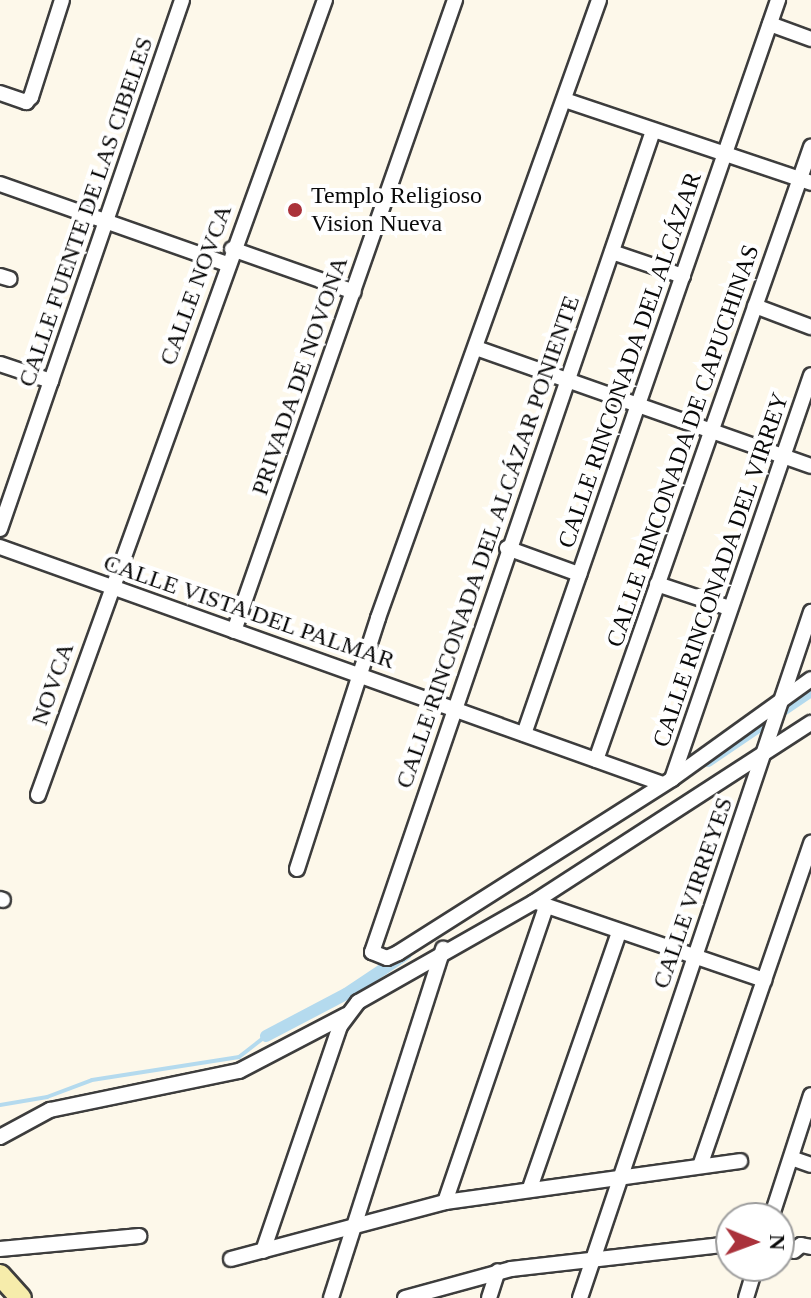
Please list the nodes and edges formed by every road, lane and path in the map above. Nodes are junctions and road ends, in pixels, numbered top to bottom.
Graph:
1 (62, 0) edge
2 (182, 0) edge
3 (325, 0) edge
4 (455, 0) edge
5 (599, 0) edge
6 (778, 0) edge
7 (770, 24) junction
8 (811, 39) edge
9 (0, 93) edge
10 (565, 100) junction
11 (653, 131) junction
12 (811, 147) edge
13 (725, 154) junction
14 (805, 181) edge
15 (0, 184) edge
16 (107, 222) junction
17 (232, 249) junction
18 (612, 252) junction
19 (227, 264) junction
20 (683, 276) junction
21 (354, 292) junction
22 (755, 306) junction
23 (811, 327) edge
24 (476, 348) junction
25 (0, 364) edge
26 (811, 375) edge
27 (51, 381) junction
28 (566, 381) junction
29 (638, 405) junction
30 (712, 431) junction
31 (783, 456) junction
32 (811, 466) edge
33 (0, 529) edge
34 (0, 547) edge
35 (507, 548) junction
36 (579, 574) junction
37 (657, 584) junction
38 (109, 586) junction
39 (729, 608) junction
40 (811, 612) edge
41 (234, 631) junction
42 (362, 675) junction
43 (811, 679) edge
44 (452, 709) junction
45 (778, 709) junction
46 (811, 723) edge
47 (524, 734) junction
48 (763, 759) junction
49 (596, 760) junction
50 (668, 781) junction
51 (38, 795) dead end
52 (811, 843) edge
53 (297, 869) dead end
54 (540, 904) junction
55 (619, 932) junction
56 (443, 949) junction
57 (695, 956) junction
58 (764, 980) junction
59 (346, 1014) junction
60 (811, 1095) edge
61 (0, 1137) edge
62 (791, 1158) junction
63 (740, 1161) dead end
64 (811, 1165) edge
65 (700, 1166) junction
66 (620, 1177) junction
67 (530, 1188) junction
68 (445, 1202) junction
69 (776, 1202) edge
70 (352, 1227) junction
71 (139, 1236) dead end
72 (715, 1246) edge
73 (0, 1249) edge
74 (263, 1251) junction
75 (231, 1259) dead end
76 (593, 1259) junction
77 (498, 1271) junction
78 (0, 1275) edge
79 (21, 1298) edge
80 (331, 1298) edge
81 (405, 1298) edge
82 (489, 1298) edge
83 (580, 1298) edge

1 - 9 street
2 - 16 street, CALLE FUENTE DE LAS CIBELES
3 - 17 street, CALLE NOVCA
4 - 21 street, PRIVADA DE NOVONA
5 - 10 street
6 - 7 street, CALLE RINCONADA DEL ALCÁZAR
7 - 8 street
7 - 13 street, CALLE RINCONADA DEL ALCÁZAR
10 - 11 street
10 - 24 street
11 - 13 street
11 - 18 street, CALLE RINCONADA DEL ALCÁZAR PONIENTE
12 - 14 street, CALLE RINCONADA DE CAPUCHINAS
13 - 14 street
13 - 20 street, CALLE RINCONADA DEL ALCÁZAR
14 - 22 street, CALLE RINCONADA DE CAPUCHINAS
15 - 16 street
16 - 19 street
16 - 27 street, CALLE FUENTE DE LAS CIBELES
17 - 19 street, CALLE NOVCA
17 - 21 street
18 - 20 street
18 - 28 street, CALLE RINCONADA DEL ALCÁZAR PONIENTE
19 - 38 street, CALLE NOVCA
20 - 29 street, CALLE RINCONADA DEL ALCÁZAR
21 - 41 street, PRIVADA DE NOVONA
22 - 23 street
22 - 30 street, CALLE RINCONADA DE CAPUCHINAS
24 - 28 street
24 - 42 street
25 - 27 street
26 - 31 street, CALLE RINCONADA DEL VIRREY
27 - 33 street, CALLE FUENTE DE LAS CIBELES
28 - 29 street
28 - 35 street, CALLE RINCONADA DEL ALCÁZAR PONIENTE
29 - 30 street
29 - 36 street, CALLE RINCONADA DEL ALCÁZAR
30 - 31 street
30 - 37 street, CALLE RINCONADA DE CAPUCHINAS
31 - 32 street
31 - 39 street, CALLE RINCONADA DEL VIRREY
34 - 38 street, CALLE VISTA DEL PALMAR
35 - 36 street
35 - 44 street, CALLE RINCONADA DEL ALCÁZAR PONIENTE
36 - 47 street, CALLE RINCONADA DEL ALCÁZAR
37 - 39 street
37 - 49 street, CALLE RINCONADA DE CAPUCHINAS
38 - 41 street, CALLE VISTA DEL PALMAR
38 - 51 street, NOVCA
39 - 50 street, CALLE RINCONADA DEL VIRREY
40 - 45 street, CALLE VIRREYES
41 - 42 street, CALLE VISTA DEL PALMAR
42 - 44 street, CALLE VISTA DEL PALMAR
42 - 53 street
43 - 45 street
44 - 47 street, CALLE VISTA DEL PALMAR
44 - 50 street, CALLE RINCONADA DEL ALCÁZAR PONIENTE
45 - 48 street, CALLE VIRREYES
45 - 50 street
46 - 48 street
47 - 49 street, CALLE VISTA DEL PALMAR
48 - 54 street
48 - 57 street, CALLE VIRREYES
49 - 50 street, CALLE VISTA DEL PALMAR
52 - 58 street
54 - 55 street
54 - 56 street
54 - 68 street
55 - 57 street
55 - 67 street
56 - 59 street
56 - 70 street
57 - 58 street
57 - 66 street, CALLE VIRREYES
58 - 65 street
59 - 61 street
59 - 74 street
60 - 62 street
62 - 64 street
62 - 69 street
63 - 65 street
65 - 66 street
66 - 67 street
66 - 76 street, CALLE VIRREYES
67 - 68 street
68 - 70 street
70 - 74 street
70 - 80 street
71 - 73 street
72 - 76 street
74 - 75 street
76 - 77 street
76 - 83 street, CALLE VIRREYES
77 - 81 street
77 - 82 street
78 - 79 street

